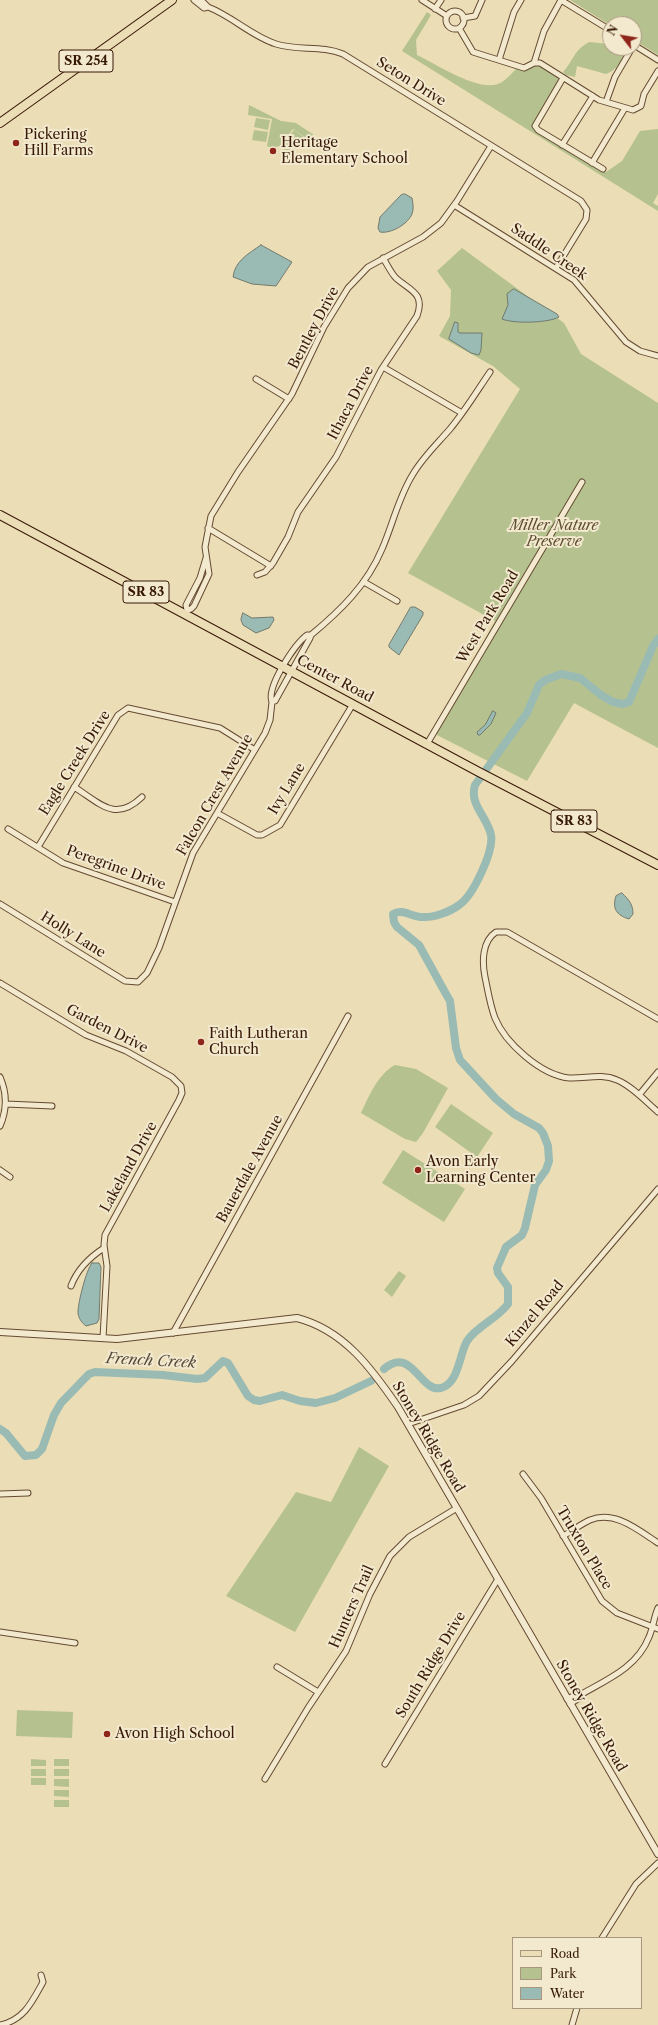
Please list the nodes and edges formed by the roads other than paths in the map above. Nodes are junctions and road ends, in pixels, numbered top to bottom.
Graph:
1 (172, 0) edge
2 (194, 0) edge
3 (201, 0) edge
4 (422, 0) edge
5 (440, 0) edge
6 (482, 0) edge
7 (521, 0) edge
8 (561, 0) edge
9 (208, 8) junction
10 (435, 9) junction
11 (447, 16) junction
12 (463, 18) junction
13 (602, 25) edge
14 (459, 28) junction
15 (642, 50) edge
16 (627, 56) edge
17 (499, 60) junction
18 (658, 60) edge
19 (534, 63) junction
20 (658, 71) edge
21 (563, 78) junction
22 (593, 96) junction
23 (606, 102) junction
24 (625, 108) junction
25 (0, 123) edge
26 (562, 145) junction
27 (491, 146) junction
28 (592, 163) junction
29 (603, 169) dead end
30 (454, 206) junction
31 (383, 258) junction
32 (556, 268) junction
33 (658, 356) edge
34 (384, 367) junction
35 (490, 372) dead end
36 (256, 379) dead end
37 (289, 399) junction
38 (462, 414) junction
39 (582, 482) dead end
40 (0, 515) edge
41 (208, 528) junction
42 (271, 566) junction
43 (258, 575) dead end
44 (364, 582) junction
45 (397, 601) dead end
46 (186, 612) junction
47 (311, 635) junction
48 (284, 667) junction
49 (292, 671) junction
50 (272, 702) junction
51 (352, 704) junction
52 (426, 744) junction
53 (255, 750) junction
54 (74, 787) junction
55 (142, 798) dead end
56 (217, 812) junction
57 (8, 829) dead end
58 (38, 847) junction
59 (658, 865) edge
60 (175, 902) junction
61 (0, 904) edge
62 (134, 982) joint
63 (0, 983) edge
64 (348, 1016) dead end
65 (658, 1018) edge
66 (658, 1072) edge
67 (0, 1077) edge
68 (639, 1095) junction
69 (180, 1100) joint
70 (6, 1104) junction
71 (52, 1106) dead end
72 (658, 1112) edge
73 (0, 1126) edge
74 (0, 1170) edge
75 (10, 1177) dead end
76 (658, 1189) edge
77 (104, 1248) junction
78 (71, 1286) dead end
79 (0, 1332) edge
80 (173, 1333) junction
81 (103, 1338) junction
82 (408, 1424) junction
83 (523, 1474) dead end
84 (28, 1493) dead end
85 (0, 1494) edge
86 (457, 1508) junction
87 (563, 1536) junction
88 (658, 1543) edge
89 (498, 1579) junction
90 (658, 1608) edge
91 (652, 1626) junction
92 (658, 1629) edge
93 (0, 1632) edge
94 (75, 1643) dead end
95 (277, 1667) dead end
96 (318, 1692) junction
97 (569, 1701) junction
98 (385, 1764) dead end
99 (265, 1779) dead end
100 (658, 1854) edge
101 (658, 1863) edge
102 (603, 1937) edge
103 (42, 1974) dead end
104 (577, 2009) edge
105 (0, 2025) edge
106 (572, 2025) edge

1 - 25 main road, SR 254
2 - 9 street, Seton Drive
3 - 9 street, Seton Drive
4 - 10 street
5 - 10 street
6 - 12 street
7 - 17 street
8 - 13 street
8 - 19 street
9 - 27 street, Seton Drive
10 - 11 street
11 - 12 street
11 - 14 street
12 - 14 street
14 - 17 street
15 - 18 street
16 - 23 street
17 - 19 street
19 - 21 street
20 - 24 street
21 - 22 street
21 - 26 street
22 - 23 street
22 - 26 street
23 - 24 street
24 - 28 street
26 - 28 street
27 - 30 street, Bentley Drive
27 - 32 street, Seton Drive
28 - 29 street
30 - 31 street, Bentley Drive
30 - 32 street, Saddle Creek
31 - 34 street, Ithaca Drive
31 - 37 street, Bentley Drive
32 - 33 street, Saddle Creek
34 - 38 street
34 - 42 street, Ithaca Drive
35 - 38 street, Falcon Crest Avenue
36 - 37 street
37 - 41 street, Bentley Drive
38 - 44 street, Falcon Crest Avenue
39 - 52 street, West Park Road
40 - 46 main road, Center Road / SR 83
41 - 42 street
41 - 46 street, Bentley Drive
42 - 43 street, Ithaca Drive
44 - 45 street
44 - 47 street, Falcon Crest Avenue
46 - 48 main road, Center Road / SR 83
47 - 48 street, Falcon Crest Avenue
47 - 49 street, Falcon Crest Avenue
48 - 49 main road, Center Road / SR 83
48 - 50 street, Falcon Crest Avenue
49 - 50 street, Falcon Crest Avenue
49 - 51 main road, Center Road / SR 83
50 - 53 street, Falcon Crest Avenue
51 - 52 main road, Center Road / SR 83
51 - 56 street, Ivy Lane
52 - 59 main road, Center Road / SR 83
53 - 54 street, Eagle Creek Drive
53 - 56 street, Falcon Crest Avenue
54 - 55 street
54 - 58 street, Eagle Creek Drive
56 - 60 street, Falcon Crest Avenue
57 - 58 street, Peregrine Drive
58 - 60 street, Peregrine Drive
60 - 62 street, Falcon Crest Avenue
61 - 62 street, Holly Lane
63 - 69 street, Garden Drive
64 - 80 street, Bauerdale Avenue
65 - 68 street
66 - 68 street
67 - 70 street
68 - 72 street
69 - 77 street, Lakeland Drive
70 - 71 street
70 - 73 street
74 - 75 street
76 - 82 street, Kinzel Road
77 - 78 street
77 - 81 street, Lakeland Drive
79 - 81 street, Stoney Ridge Road
80 - 81 street, Stoney Ridge Road
80 - 82 street, Stoney Ridge Road
82 - 86 street, Stoney Ridge Road
83 - 87 street, Truxton Place
84 - 85 street
86 - 89 street, Stoney Ridge Road
86 - 96 street, Hunters Trail
87 - 88 street
87 - 91 street, Truxton Place
89 - 97 street, Stoney Ridge Road
89 - 98 street, South Ridge Drive
90 - 91 street
91 - 92 street, Truxton Place
91 - 97 street
93 - 94 street
95 - 96 street
96 - 99 street, Hunters Trail
97 - 100 street, Stoney Ridge Road
101 - 102 street
103 - 105 street
104 - 106 street

